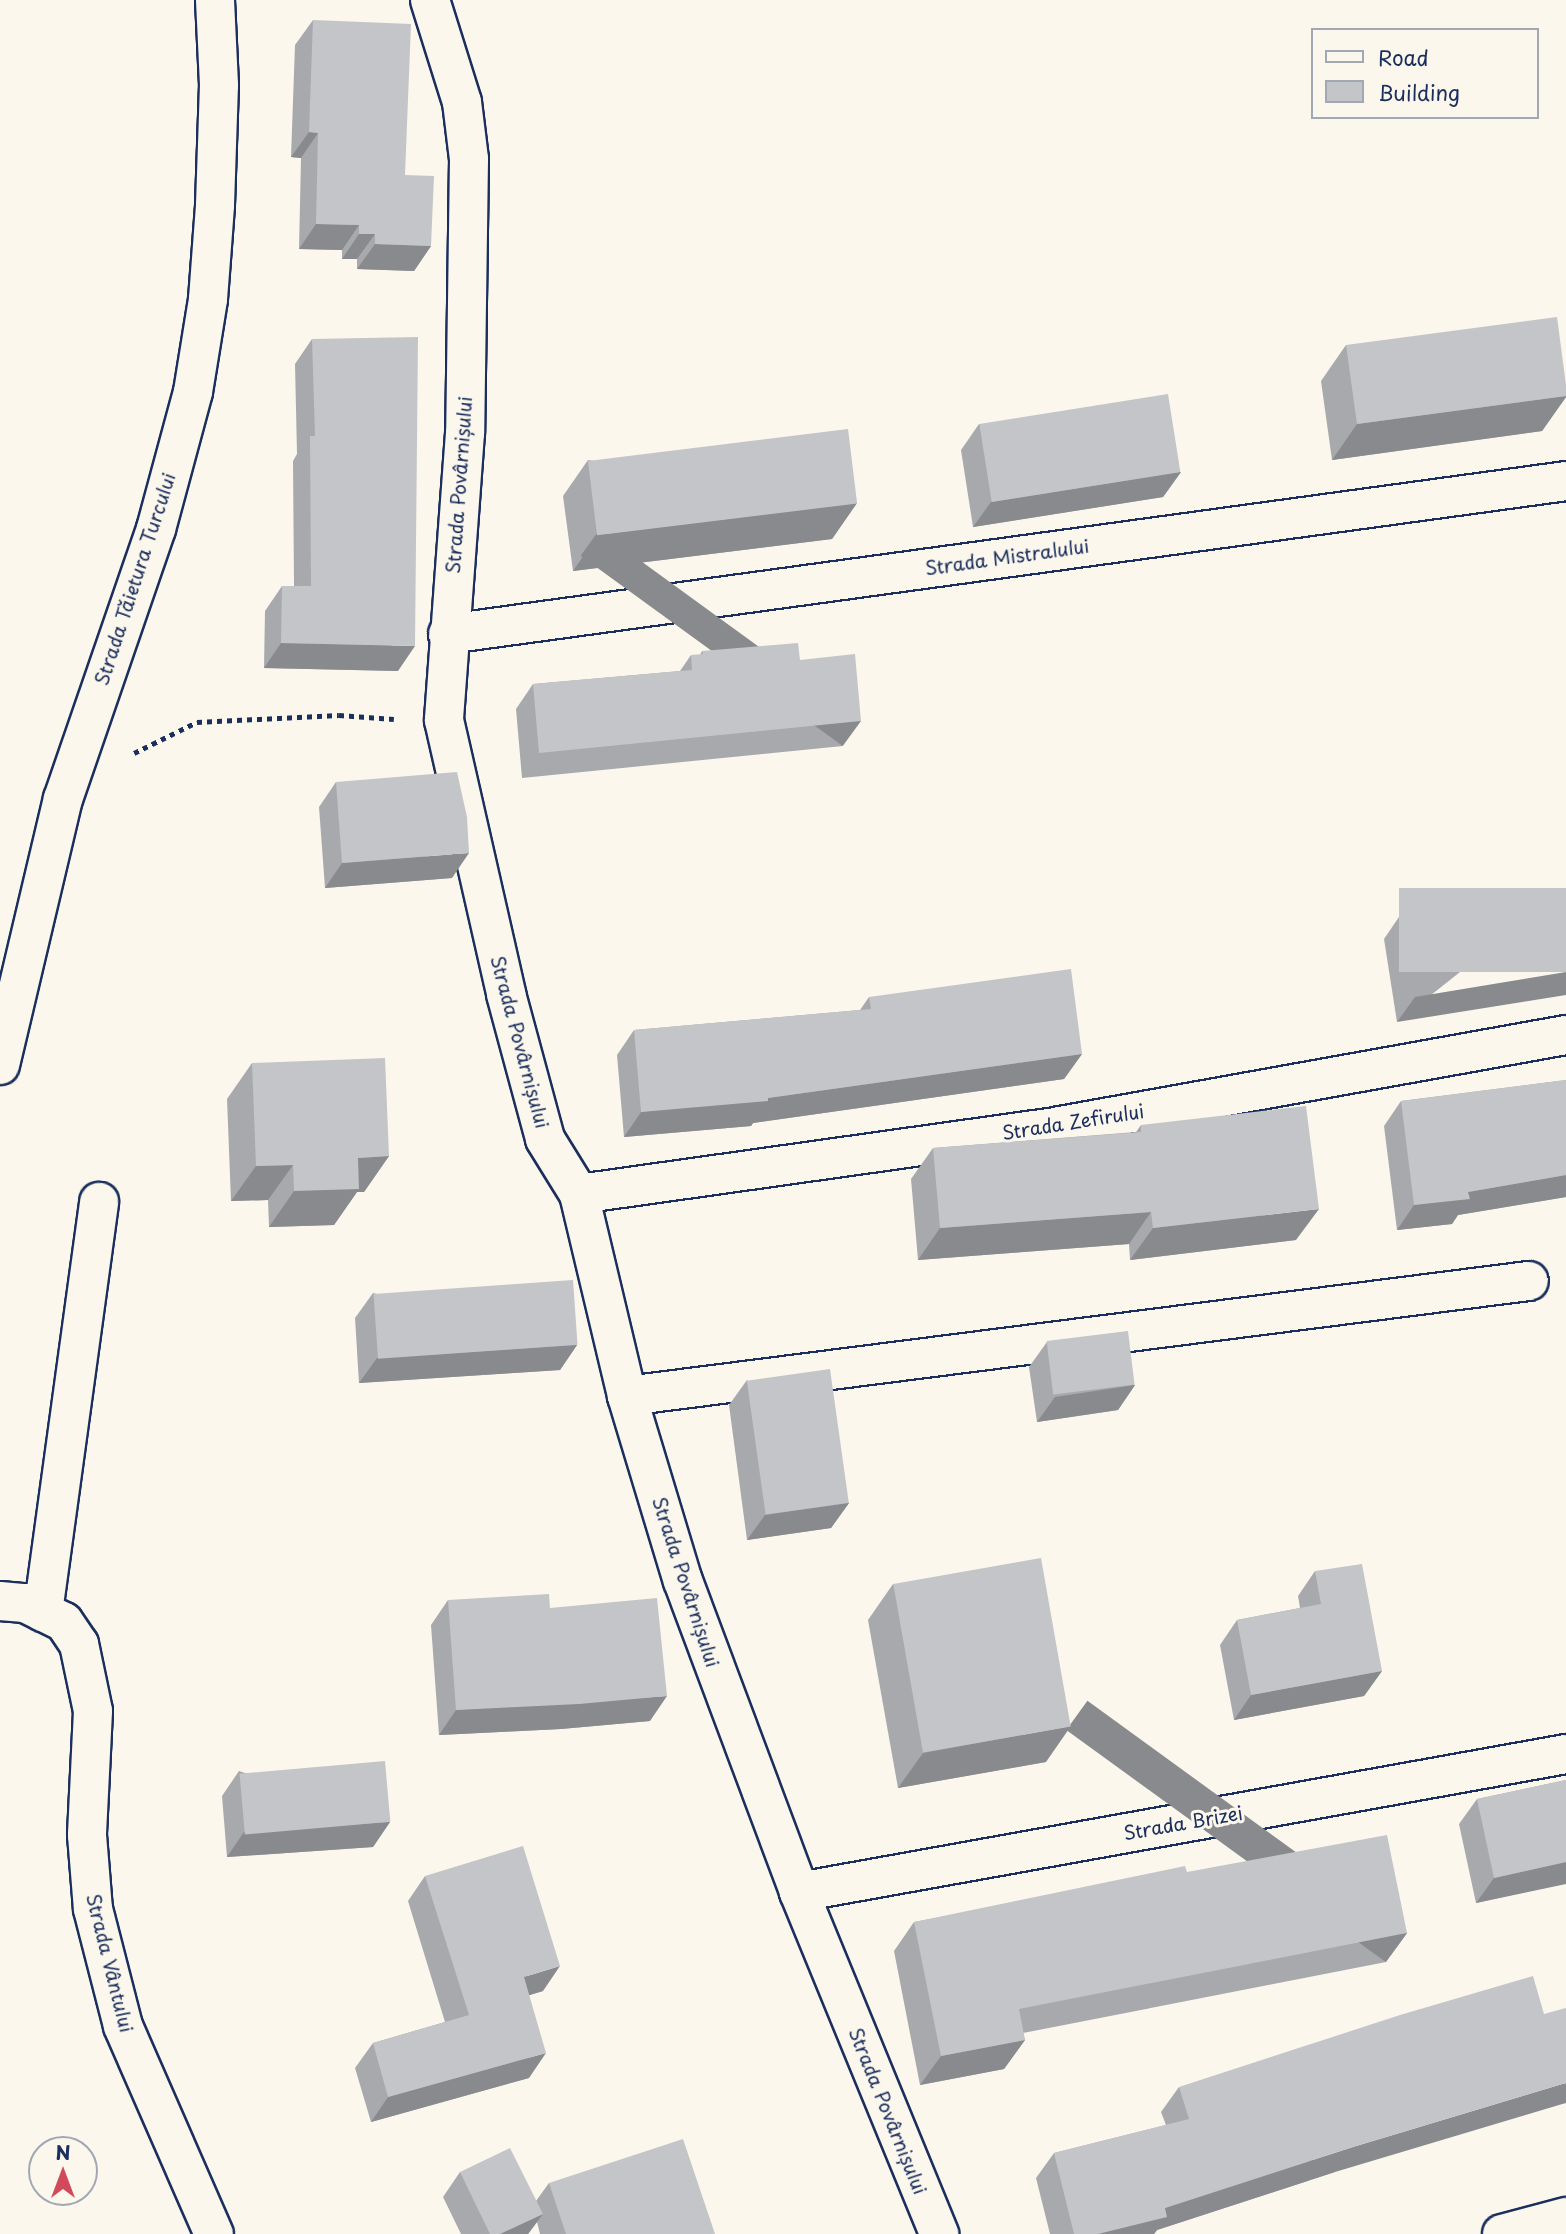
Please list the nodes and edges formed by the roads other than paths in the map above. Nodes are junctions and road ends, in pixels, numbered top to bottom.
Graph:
1 (215, 0) edge
2 (430, 0) edge
3 (1566, 481) edge
4 (448, 634) junction
5 (1566, 1035) edge
6 (0, 1065) edge
7 (579, 1194) junction
8 (99, 1202) dead end
9 (1529, 1281) dead end
10 (627, 1396) junction
11 (0, 1601) edge
12 (43, 1612) junction
13 (1566, 1754) edge
14 (799, 1892) junction
15 (1566, 2217) edge
16 (214, 2234) edge
17 (939, 2234) edge
18 (1502, 2234) edge

1 - 6 street, Strada Tăietura Turcului
2 - 4 street, Strada Povârnișului
3 - 4 street, Strada Mistralului
4 - 7 street, Strada Povârnișului
5 - 7 street, Strada Zefirului
7 - 10 street, Strada Povârnișului
8 - 12 street
9 - 10 street
10 - 14 street, Strada Povârnișului
11 - 12 street, Strada Vântului
12 - 16 street, Strada Vântului
13 - 14 street, Strada Brizei
14 - 17 street, Strada Povârnișului
15 - 18 street

